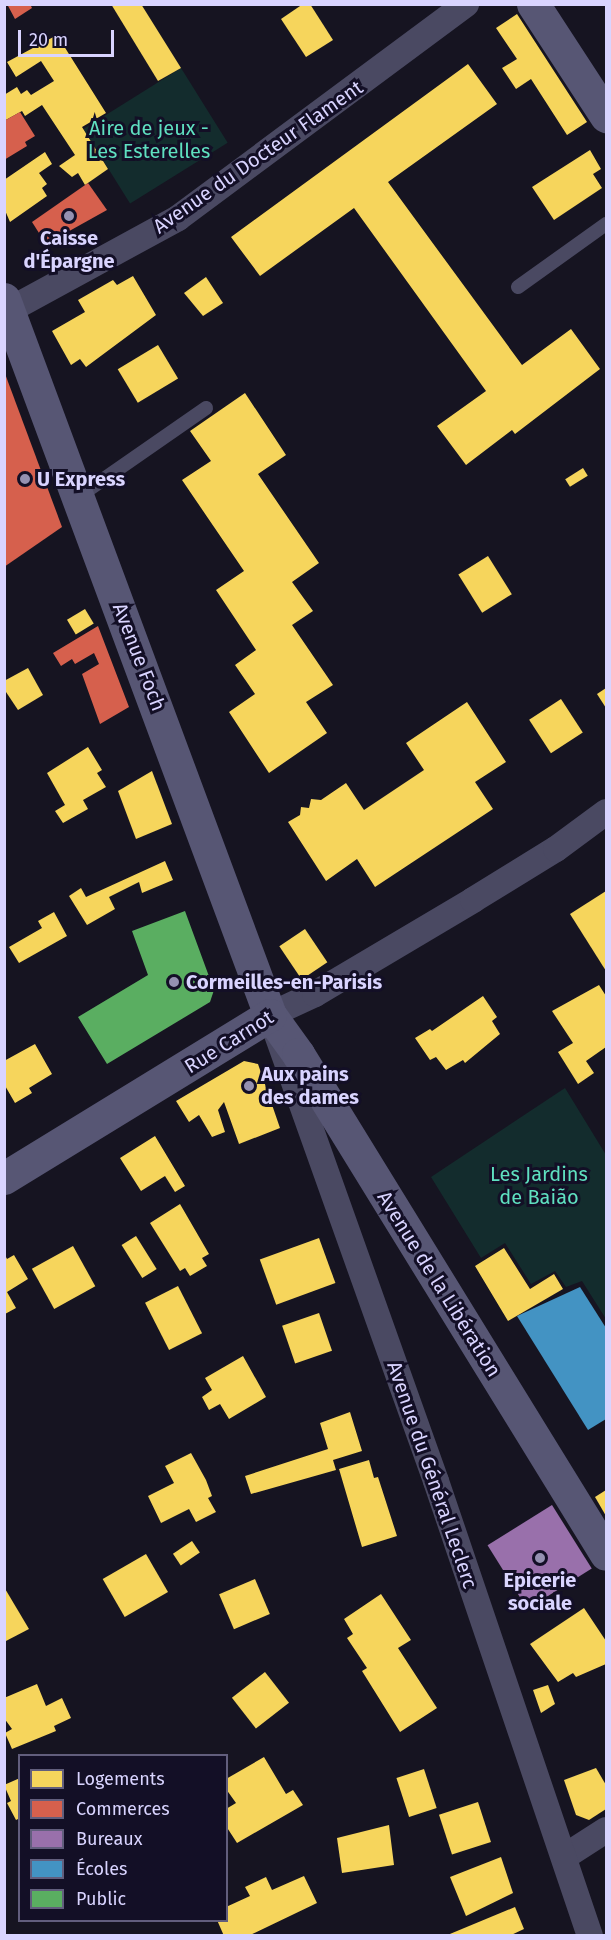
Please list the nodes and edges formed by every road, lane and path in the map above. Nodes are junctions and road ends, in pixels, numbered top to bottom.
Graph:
1 (533, 4) edge
2 (464, 6) edge
3 (606, 116) edge
4 (606, 224) edge
5 (518, 287) dead end
6 (6, 308) edge
7 (206, 408) dead end
8 (78, 497) junction
9 (606, 812) edge
10 (270, 1015) junction
11 (4, 1178) edge
12 (606, 1554) edge
13 (606, 1830) edge
14 (564, 1857) junction
15 (590, 1935) edge

1 - 3 street
2 - 6 street, Avenue du Docteur Flament
4 - 5 lane
6 - 8 street, Avenue Foch
7 - 8 lane
8 - 10 street, Avenue Foch
9 - 10 street, Rue Carnot
10 - 11 street, Rue Carnot
10 - 12 street, Avenue de la Libération
10 - 14 street, Avenue du Général Leclerc
13 - 14 street
14 - 15 street, Avenue du Général Leclerc

